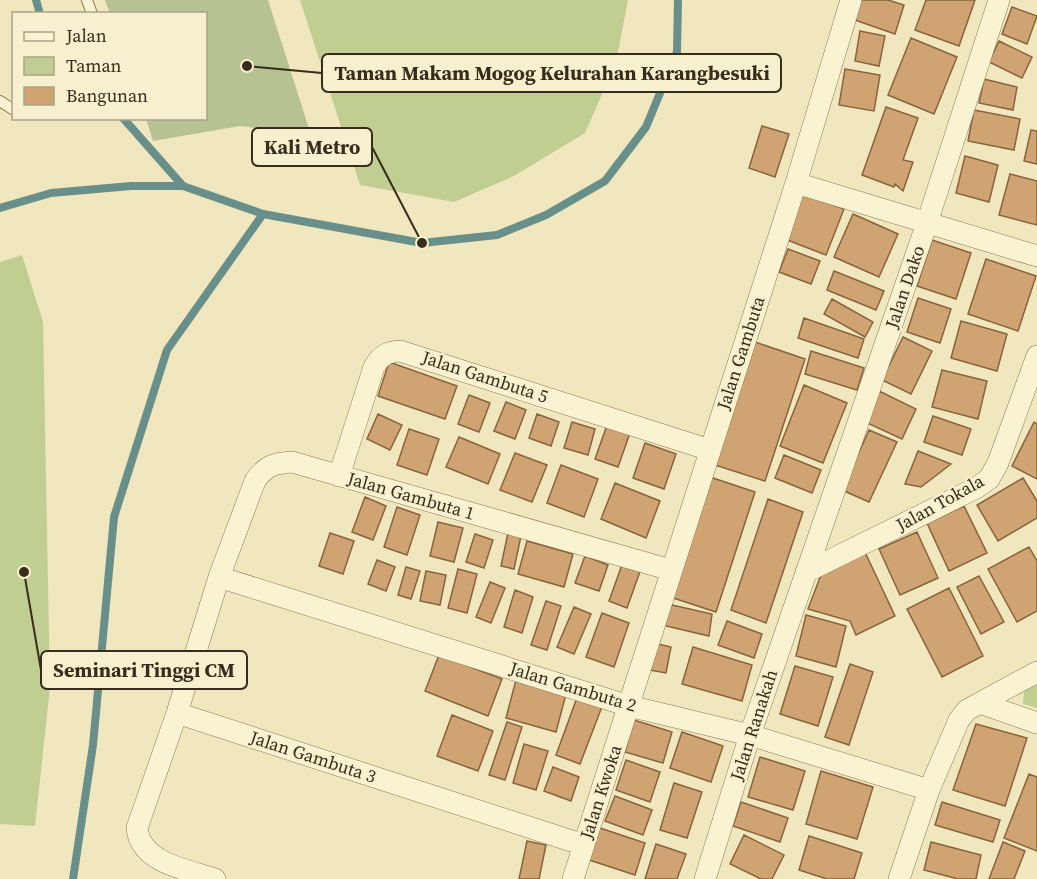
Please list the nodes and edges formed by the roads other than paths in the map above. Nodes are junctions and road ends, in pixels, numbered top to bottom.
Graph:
1 (850, 0) edge
2 (999, 0) edge
3 (796, 183) junction
4 (927, 223) junction
5 (1037, 256) edge
6 (1037, 356) edge
7 (710, 450) junction
8 (339, 476) junction
9 (671, 570) junction
10 (806, 572) junction
11 (219, 577) junction
12 (1037, 672) edge
13 (980, 704) junction
14 (629, 705) junction
15 (177, 713) junction
16 (1037, 723) edge
17 (750, 735) junction
18 (929, 790) junction
19 (584, 845) junction
20 (214, 879) edge
21 (573, 879) edge
22 (705, 879) edge
23 (900, 879) edge

1 - 3 street, Jalan Gambuta
2 - 4 street, Jalan Dako
3 - 4 street
3 - 7 street, Jalan Gambuta
4 - 5 street
4 - 10 street, Jalan Dako
6 - 10 street, Jalan Tokala
7 - 8 street, Jalan Gambuta 5
7 - 9 street, Jalan Gambuta
8 - 9 street, Jalan Gambuta 1
8 - 11 street, Jalan Gambuta 1
9 - 14 street, Jalan Gambuta
10 - 17 street, Jalan Ranakah
11 - 14 street, Jalan Gambuta 2
11 - 15 street
12 - 13 street
13 - 16 street
13 - 18 street
14 - 17 street, Jalan Gambuta 2
14 - 19 street, Jalan Kwoka
15 - 19 street, Jalan Gambuta 3
15 - 20 street
17 - 18 street, Jalan Gambuta 2
17 - 22 street, Jalan Ranakah
18 - 23 street
19 - 21 street, Jalan Kwoka

